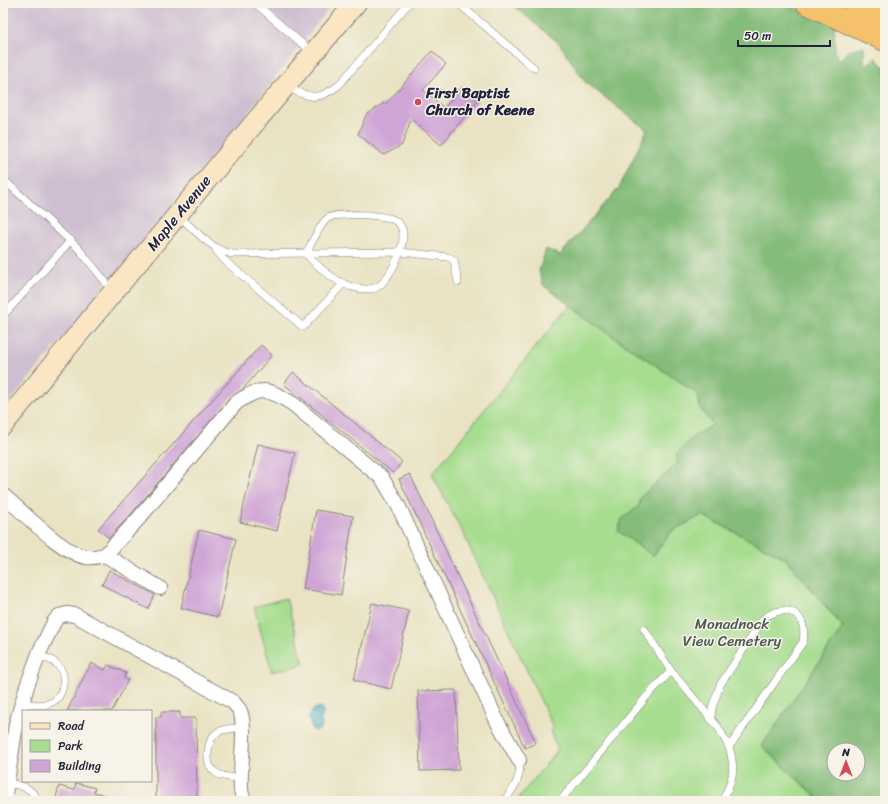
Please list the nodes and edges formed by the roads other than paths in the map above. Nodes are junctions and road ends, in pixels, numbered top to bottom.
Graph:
1 (255, 3) edge
2 (356, 3) edge
3 (408, 3) edge
4 (458, 3) edge
5 (806, 3) edge
6 (854, 3) edge
7 (885, 18) edge
8 (885, 40) edge
9 (313, 53) junction
10 (534, 68) dead end
11 (285, 86) junction
12 (3, 179) edge
13 (178, 216) junction
14 (70, 240) junction
15 (214, 248) junction
16 (400, 252) junction
17 (306, 254) junction
18 (458, 282) dead end
19 (343, 284) junction
20 (114, 292) junction
21 (3, 316) edge
22 (3, 425) edge
23 (3, 495) edge
24 (105, 555) junction
25 (160, 588) dead end
26 (644, 629) dead end
27 (39, 655) junction
28 (671, 671) junction
29 (22, 703) junction
30 (711, 719) junction
31 (242, 728) junction
32 (729, 747) junction
33 (519, 760) joint
34 (240, 778) junction
35 (7, 783) junction
36 (4, 801) edge
37 (38, 801) edge
38 (244, 801) edge
39 (504, 801) edge
40 (560, 801) edge
41 (722, 801) edge

1 - 9 lane
2 - 9 street, Maple Avenue
3 - 11 lane
4 - 10 lane
5 - 8 highway
6 - 7 highway
9 - 11 street, Maple Avenue
11 - 13 street, Maple Avenue
12 - 14 lane
13 - 15 lane
13 - 20 street, Maple Avenue
14 - 20 lane
14 - 21 lane
15 - 17 lane
15 - 19 lane
16 - 17 lane
16 - 17 lane
16 - 18 lane
16 - 19 lane
17 - 19 lane
20 - 22 street, Maple Avenue
23 - 24 street
24 - 25 street
24 - 33 street
26 - 28 lane
27 - 29 street
27 - 29 lane
27 - 31 street
28 - 30 lane
28 - 40 lane
29 - 35 street
30 - 32 lane
30 - 32 lane
31 - 34 street
31 - 34 lane
32 - 41 lane
33 - 39 lane
34 - 38 street
35 - 36 street
35 - 37 lane

